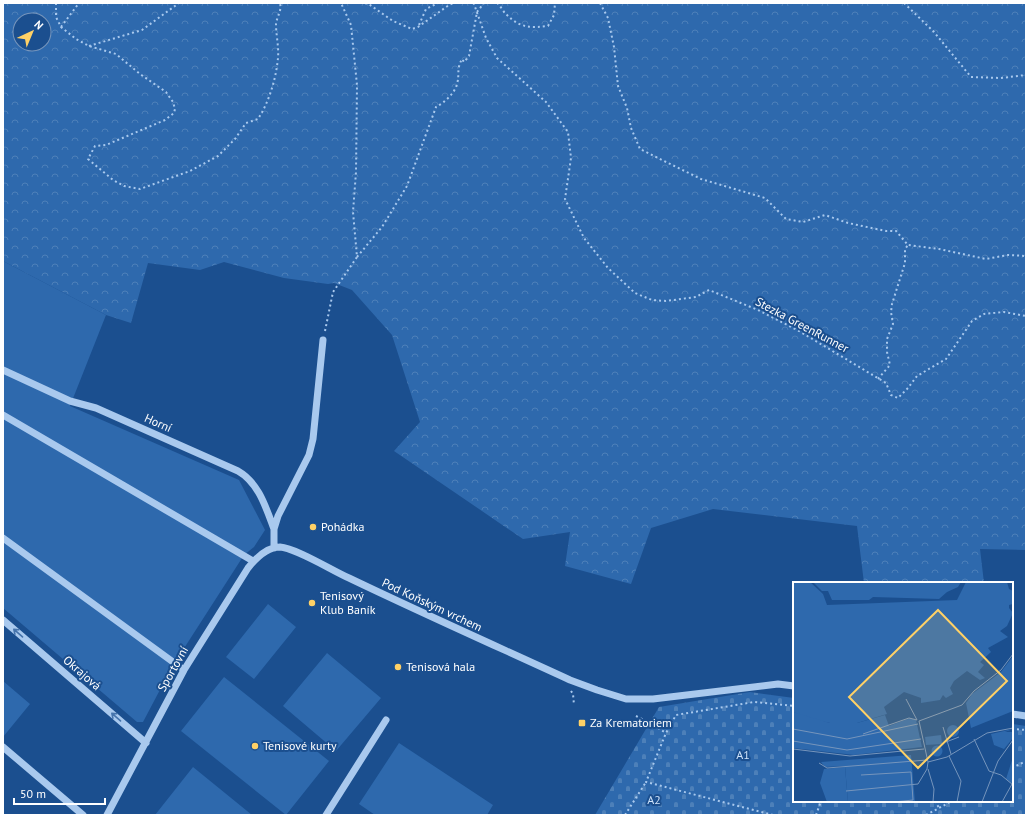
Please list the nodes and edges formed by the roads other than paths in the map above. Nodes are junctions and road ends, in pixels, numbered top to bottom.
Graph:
1 (323, 340) road end
2 (3, 370) edge
3 (3, 415) edge
4 (274, 529) junction
5 (3, 538) edge
6 (274, 548) junction
7 (253, 561) junction
8 (3, 620) edge
9 (184, 670) junction
10 (793, 686) edge
11 (1013, 714) edge
12 (1026, 716) edge
13 (386, 720) dead end
14 (146, 743) junction
15 (3, 747) edge
16 (83, 815) edge
17 (108, 815) edge
18 (326, 815) edge

1 - 4 street
2 - 4 street, Horní
3 - 7 street
4 - 6 street
5 - 9 street
6 - 7 street, Sportovní
6 - 10 street, Pod Koňským vrchem
7 - 9 street, Sportovní
14 -> 8 street, Okrajová
9 - 14 street, Sportovní
11 - 12 street
13 - 18 street
14 - 17 street, Sportovní
15 - 16 street

